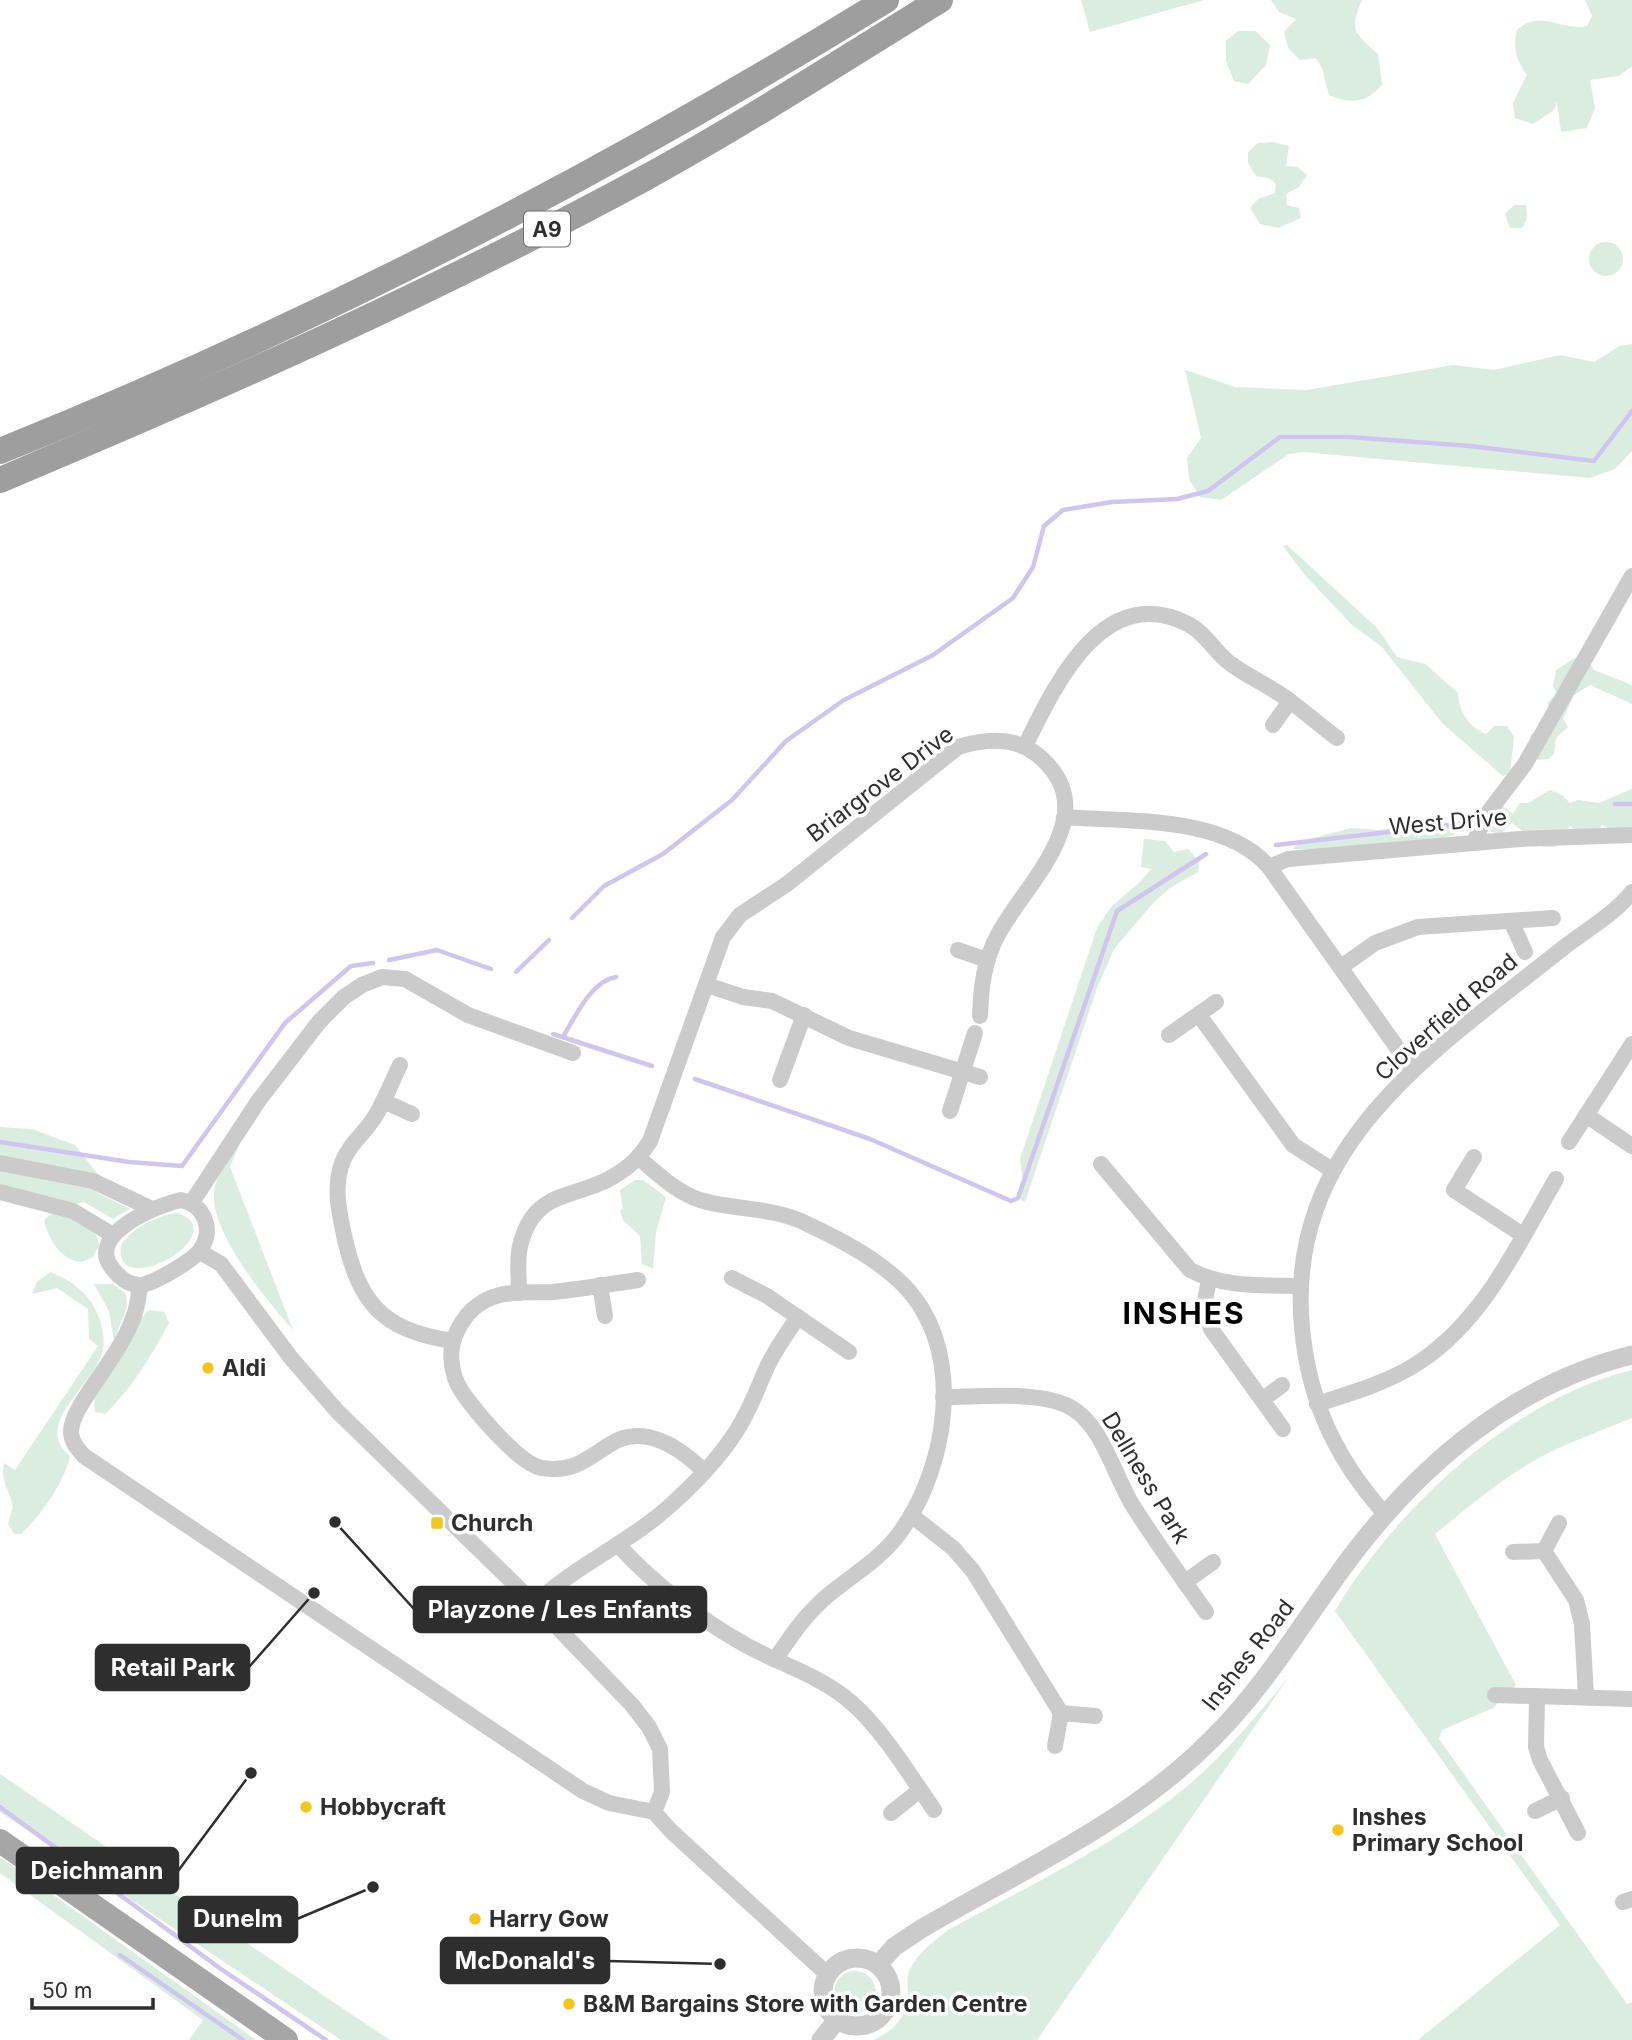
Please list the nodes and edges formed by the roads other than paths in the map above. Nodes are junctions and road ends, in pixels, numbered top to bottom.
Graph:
1 (886, 0) edge
2 (940, 0) edge
3 (0, 451) edge
4 (0, 480) edge
5 (1632, 576) edge
6 (1290, 701) junction
7 (1273, 725) dead end
8 (1337, 738) dead end
9 (1025, 746) junction
10 (1064, 817) junction
11 (1632, 835) edge
12 (1474, 842) junction
13 (1266, 863) junction
14 (1631, 897) edge
15 (1553, 918) dead end
16 (1511, 921) junction
17 (958, 950) dead end
18 (1525, 952) dead end
19 (987, 960) junction
20 (1341, 967) junction
21 (707, 985) junction
22 (1216, 1002) dead end
23 (1199, 1015) junction
24 (804, 1016) junction
25 (980, 1016) dead end
26 (975, 1033) dead end
27 (1169, 1035) dead end
28 (1632, 1044) edge
29 (573, 1053) dead end
30 (400, 1065) dead end
31 (1413, 1070) junction
32 (962, 1072) junction
33 (980, 1077) dead end
34 (780, 1080) dead end
35 (383, 1101) junction
36 (950, 1111) dead end
37 (412, 1114) dead end
38 (1586, 1115) junction
39 (1569, 1142) dead end
40 (1632, 1146) edge
41 (1474, 1157) dead end
42 (639, 1158) junction
43 (0, 1163) edge
44 (1101, 1164) dead end
45 (1332, 1170) junction
46 (1556, 1179) dead end
47 (0, 1192) edge
48 (192, 1202) junction
49 (152, 1209) junction
50 (1523, 1235) junction
51 (113, 1236) junction
52 (200, 1252) junction
53 (732, 1278) dead end
54 (638, 1280) dead end
55 (1209, 1280) junction
56 (600, 1285) junction
57 (139, 1286) junction
58 (1300, 1286) junction
59 (519, 1293) junction
60 (605, 1316) dead end
61 (798, 1317) junction
62 (453, 1341) junction
63 (849, 1352) dead end
64 (1632, 1354) edge
65 (1282, 1385) dead end
66 (943, 1397) junction
67 (1262, 1400) junction
68 (1317, 1404) junction
69 (1283, 1429) dead end
70 (704, 1471) junction
71 (1385, 1514) junction
72 (911, 1515) junction
73 (1559, 1523) dead end
74 (618, 1545) junction
75 (1544, 1551) junction
76 (1513, 1552) dead end
77 (1213, 1562) dead end
78 (1185, 1582) junction
79 (535, 1604) junction
80 (1206, 1612) dead end
81 (776, 1658) junction
82 (1495, 1696) dead end
83 (1586, 1696) junction
84 (1537, 1698) junction
85 (1632, 1699) edge
86 (1061, 1713) junction
87 (1095, 1716) dead end
88 (1055, 1746) dead end
89 (920, 1790) junction
90 (1562, 1798) junction
91 (934, 1810) dead end
92 (1535, 1811) dead end
93 (654, 1812) junction
94 (891, 1813) dead end
95 (1578, 1833) dead end
96 (0, 1841) edge
97 (878, 1965) junction
98 (827, 1974) junction
99 (837, 2020) junction
100 (286, 2040) edge
101 (821, 2040) edge

1 - 3 highway, A9
2 - 4 highway, A9
5 - 12 street
6 - 7 street
6 - 8 street
6 - 9 street
9 - 10 street
9 - 21 street, Briargrove Drive
10 - 13 street
10 - 19 street
11 - 12 street, West Drive
12 - 13 street, West Drive
13 - 20 street
14 - 31 street, Cloverfield Road
15 - 16 street
16 - 18 street
16 - 20 street
17 - 19 street
19 - 25 street
20 - 31 street
21 - 24 street
21 - 42 street, Briargrove Drive
22 - 23 street
23 - 27 street
23 - 45 street
24 - 32 street
24 - 34 street
26 - 32 street
28 - 38 street
29 - 48 street
30 - 35 street
31 - 45 street, Cloverfield Road
32 - 33 street
32 - 36 street
35 - 37 street
35 - 62 street
38 - 39 street
38 - 40 street
41 - 50 street
42 - 59 street
42 - 66 street
43 - 49 street
44 - 55 street
45 - 58 street, Cloverfield Road
46 - 50 street
47 - 51 street
48 - 49 street
48 - 52 street
49 - 51 street
50 - 68 street
51 - 57 street
52 - 57 street
52 - 79 street
53 - 61 street
54 - 56 street
55 - 58 street
55 - 67 street
56 - 59 street
56 - 60 street
57 - 93 street
58 - 68 street, Cloverfield Road
59 - 62 street
61 - 63 street
61 - 70 street
62 - 70 street
64 - 71 street, Inshes Road
65 - 67 street
66 - 72 street
66 - 78 street, Dellness Park
67 - 69 street
68 - 71 street, Cloverfield Road
70 - 74 street
71 - 97 street, Inshes Road
72 - 81 street
72 - 86 street
73 - 75 street
74 - 79 street
74 - 81 street
75 - 76 street
75 - 83 street
77 - 78 street
78 - 80 street, Dellness Park
79 - 93 street
81 - 89 street
82 - 84 street
83 - 84 street
83 - 85 street
84 - 90 street
86 - 87 street
86 - 88 street
89 - 91 street
89 - 94 street
90 - 92 street
90 - 95 street
93 - 98 street
96 - 100 main road
97 - 98 street
97 - 99 street
98 - 99 street
99 - 101 street

